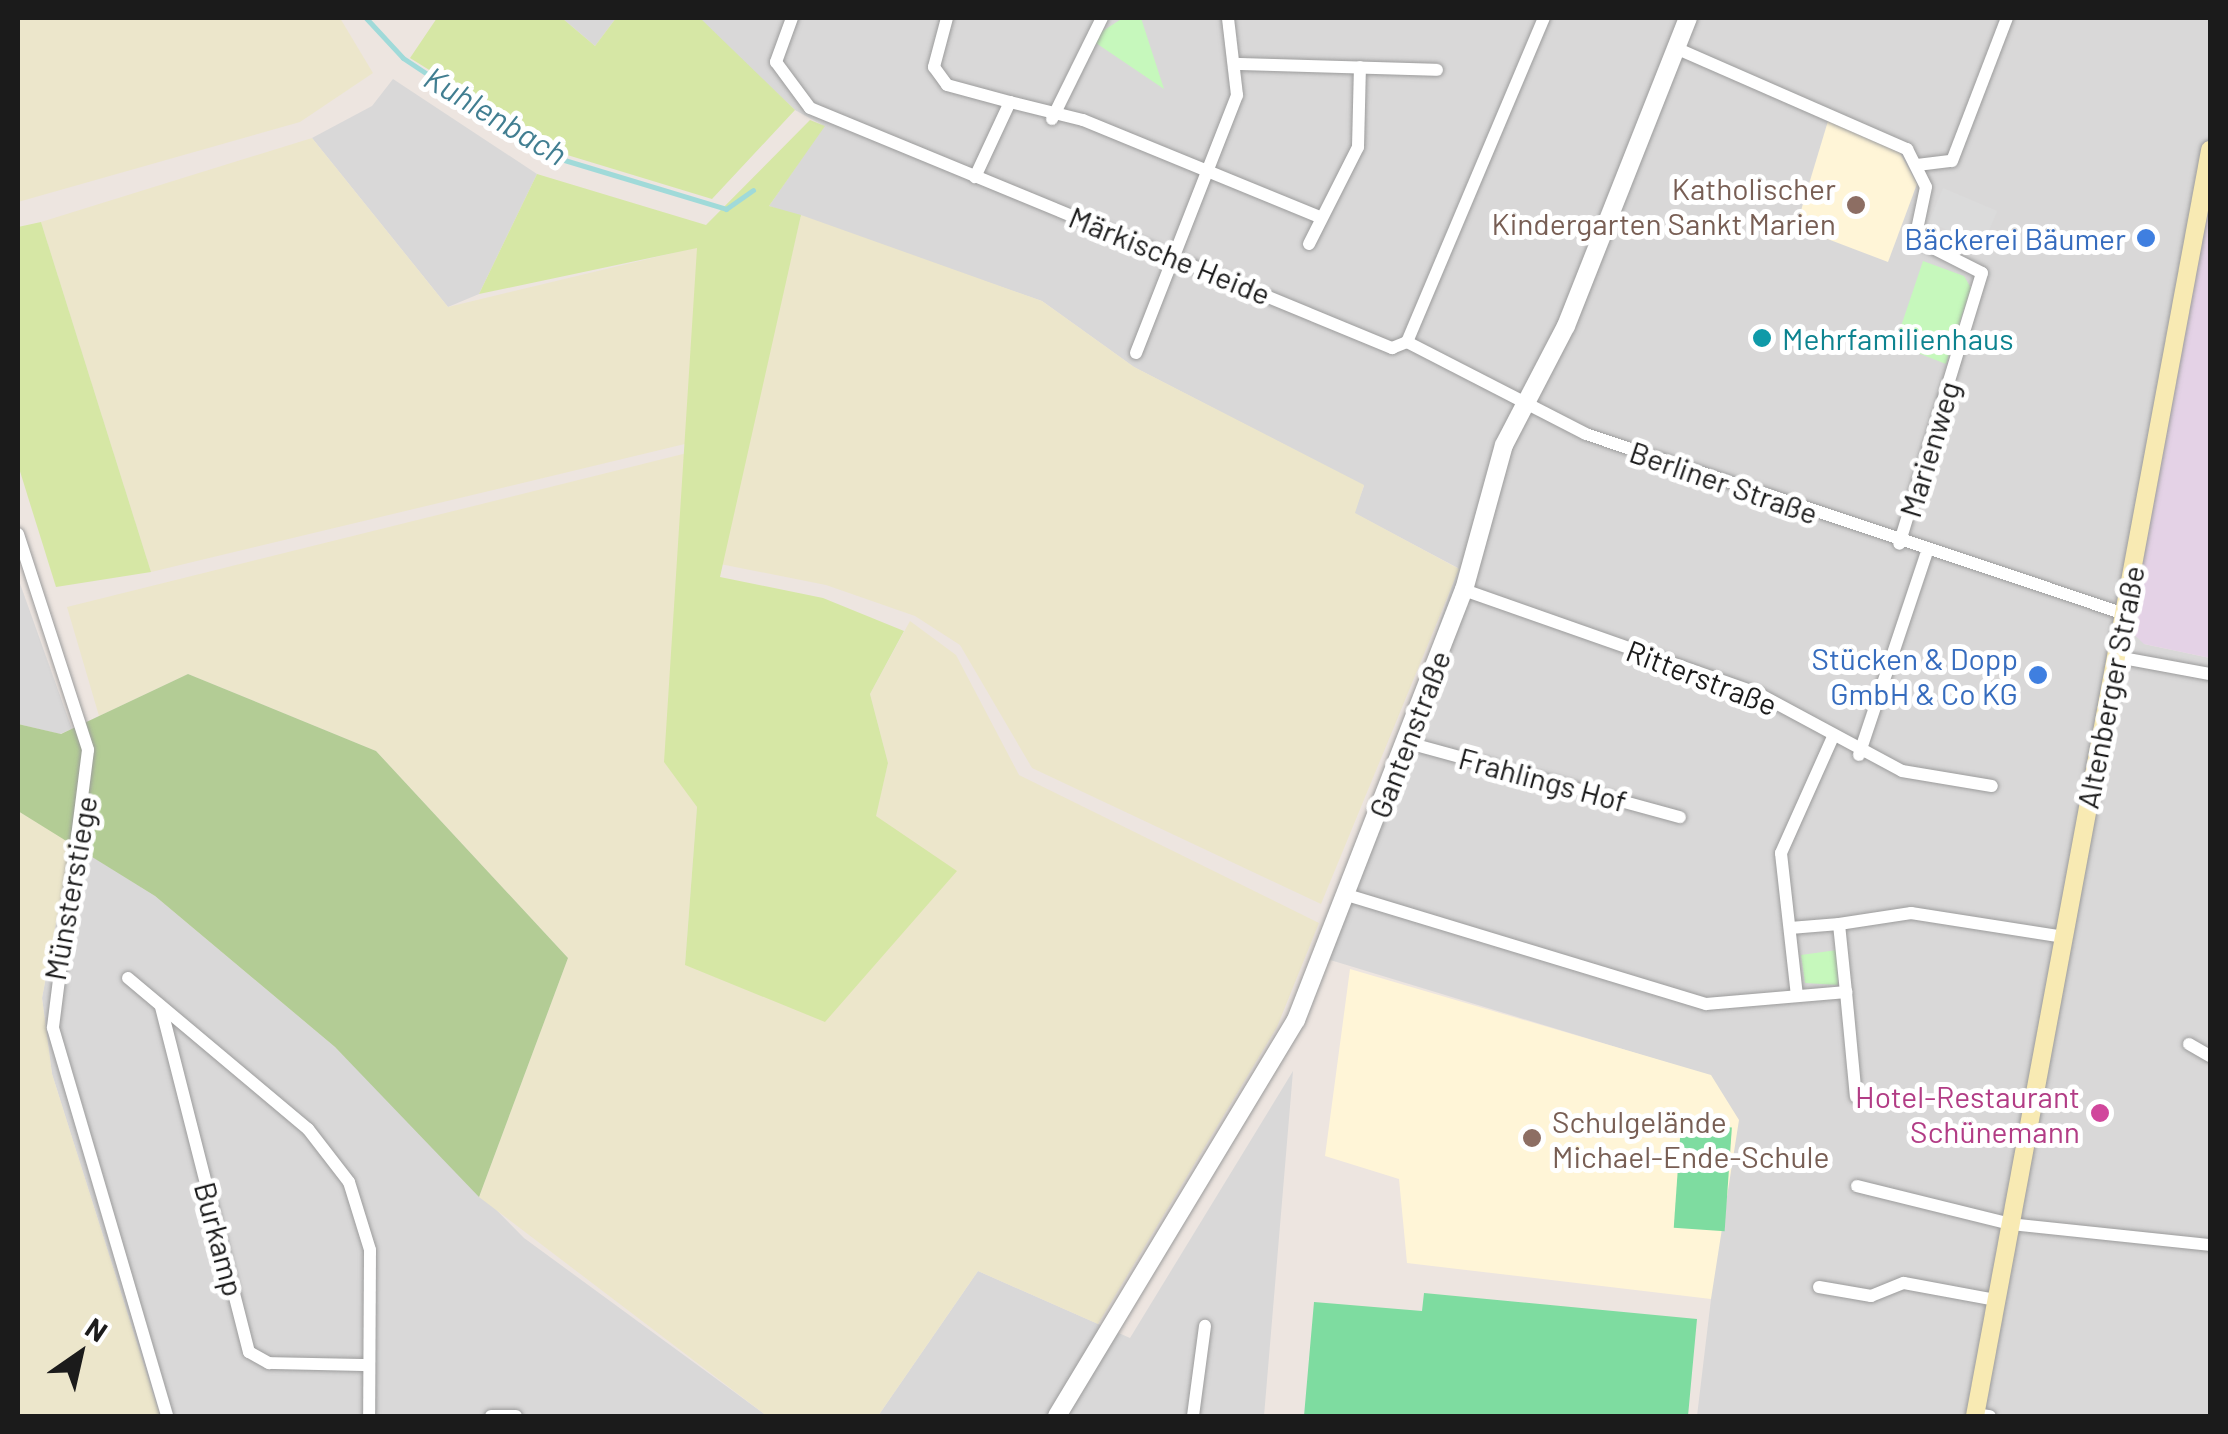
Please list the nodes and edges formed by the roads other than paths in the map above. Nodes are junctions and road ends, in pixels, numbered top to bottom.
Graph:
1 (792, 18) edge
2 (947, 18) edge
3 (1102, 18) edge
4 (1228, 18) edge
5 (1544, 18) edge
6 (1688, 18) edge
7 (2007, 18) edge
8 (1680, 50) junction
9 (1238, 64) junction
10 (1360, 67) junction
11 (1438, 70) dead end
12 (1010, 102) junction
13 (1052, 119) junction
14 (2210, 150) edge
15 (1917, 165) junction
16 (1208, 170) junction
17 (975, 176) junction
18 (1320, 217) junction
19 (1308, 244) dead end
20 (1175, 256) junction
21 (1407, 342) junction
22 (1136, 353) dead end
23 (1524, 403) junction
24 (18, 534) edge
25 (1899, 544) junction
26 (1926, 555) junction
27 (1464, 590) junction
28 (2124, 614) junction
29 (2117, 657) junction
30 (2210, 674) edge
31 (1832, 738) junction
32 (1405, 742) junction
33 (1859, 755) junction
34 (1992, 786) dead end
35 (1680, 817) dead end
36 (1347, 896) junction
37 (1839, 924) junction
38 (1790, 928) junction
39 (2064, 938) junction
40 (128, 978) dead end
41 (1846, 992) junction
42 (1797, 996) junction
43 (162, 1007) junction
44 (2189, 1044) dead end
45 (2210, 1056) edge
46 (1856, 1097) dead end
47 (1857, 1186) dead end
48 (2010, 1224) junction
49 (2210, 1244) edge
50 (1819, 1287) dead end
51 (1996, 1300) junction
52 (1205, 1326) dead end
53 (368, 1365) junction
54 (167, 1416) edge
55 (369, 1416) edge
56 (491, 1416) edge
57 (516, 1416) edge
58 (1058, 1416) edge
59 (1192, 1416) edge
60 (1980, 1416) edge

1 - 17 street, Märkische Heide
2 - 12 street
3 - 13 street
4 - 9 street
5 - 21 street
6 - 8 street, Gantenstraße
7 - 15 street
8 - 15 street
8 - 23 street, Gantenstraße
9 - 10 street
9 - 16 street
10 - 11 street
10 - 18 street
12 - 13 street
12 - 17 street
13 - 16 street
14 - 28 main road, Altenberger Straße
15 - 25 street, Marienweg
16 - 18 street
16 - 20 street
17 - 20 street, Märkische Heide
18 - 19 street
20 - 21 street, Märkische Heide
20 - 22 street
21 - 23 street, Märkische Heide
23 - 25 street, Berliner Straße
23 - 27 street, Gantenstraße
24 - 54 street, Münsterstiege
25 - 26 street, Berliner Straße
26 - 28 street, Berliner Straße
26 - 33 street
27 - 31 street, Ritterstraße
27 - 32 street, Gantenstraße
28 - 29 main road, Altenberger Straße
29 - 30 street
29 - 39 main road, Altenberger Straße
31 - 33 street, Ritterstraße
31 - 38 street
32 - 35 street, Frahlings Hof
32 - 36 street, Gantenstraße
33 - 34 street, Ritterstraße
36 - 42 street
36 - 58 street, Gantenstraße
37 - 38 street
37 - 39 street
37 - 41 street
38 - 42 street
39 - 48 main road, Altenberger Straße
40 - 43 street
41 - 42 street
41 - 46 street
43 - 53 street
43 - 53 street, Burkamp
44 - 45 street
47 - 48 street
48 - 49 street
48 - 51 main road, Altenberger Straße
50 - 51 street
51 - 60 main road, Altenberger Straße
52 - 59 street
53 - 55 street
56 - 57 street

